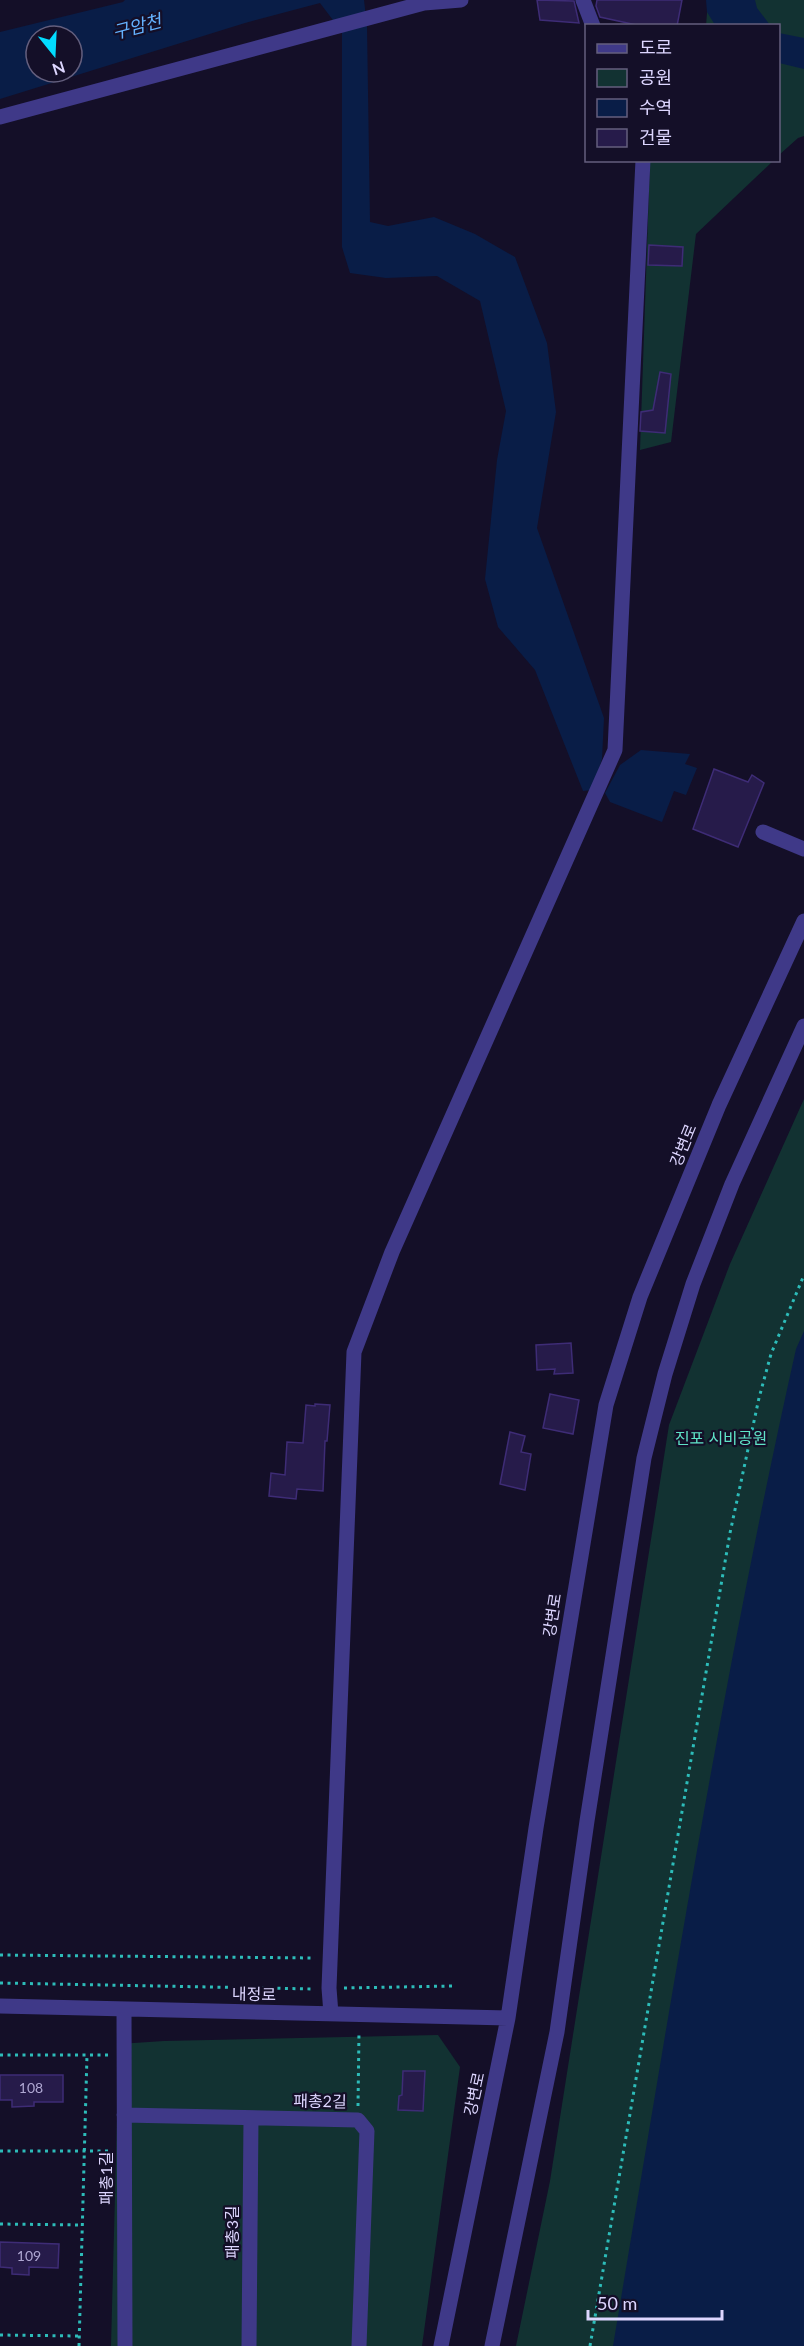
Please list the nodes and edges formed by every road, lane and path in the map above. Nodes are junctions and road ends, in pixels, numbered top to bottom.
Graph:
1 (461, 0) edge
2 (583, 0) edge
3 (591, 24) edge
4 (0, 117) edge
5 (643, 162) edge
6 (763, 832) dead end
7 (804, 849) edge
8 (804, 921) edge
9 (804, 1026) edge
10 (804, 1275) edge
11 (0, 1954) edge
12 (332, 1958) junction
13 (0, 1983) edge
14 (454, 1986) dead end
15 (329, 1988) junction
16 (0, 2006) edge
17 (124, 2009) junction
18 (331, 2014) junction
19 (359, 2015) junction
20 (508, 2019) junction
21 (0, 2055) edge
22 (87, 2055) junction
23 (106, 2055) dead end
24 (124, 2115) junction
25 (251, 2118) junction
26 (358, 2120) junction
27 (0, 2151) edge
28 (85, 2151) junction
29 (124, 2152) junction
30 (0, 2224) edge
31 (82, 2225) junction
32 (0, 2335) edge
33 (79, 2336) junction
34 (79, 2346) edge
35 (125, 2346) edge
36 (249, 2346) edge
37 (359, 2346) edge
38 (441, 2346) edge
39 (492, 2346) edge
40 (590, 2346) edge

1 - 4 street
2 - 3 street
5 - 12 street
6 - 7 street
8 - 20 street, 강변로
9 - 39 street
10 - 40 path
11 - 12 path
12 - 15 street
13 - 15 path
14 - 15 path
15 - 18 street
16 - 17 street, 내정로
17 - 18 street, 내정로
17 - 24 street, 패총1길
18 - 19 street, 내정로
19 - 20 street, 내정로
19 - 26 path
20 - 38 street, 강변로
21 - 22 path
22 - 23 path
22 - 28 path
24 - 25 street, 패총2길
24 - 29 street, 패총1길
25 - 26 street, 패총2길
25 - 36 street, 패총3길
26 - 37 street, 패총2길
27 - 28 path
28 - 29 path
28 - 31 path
29 - 35 street, 패총1길
30 - 31 path
31 - 33 path
32 - 33 path
33 - 34 path

